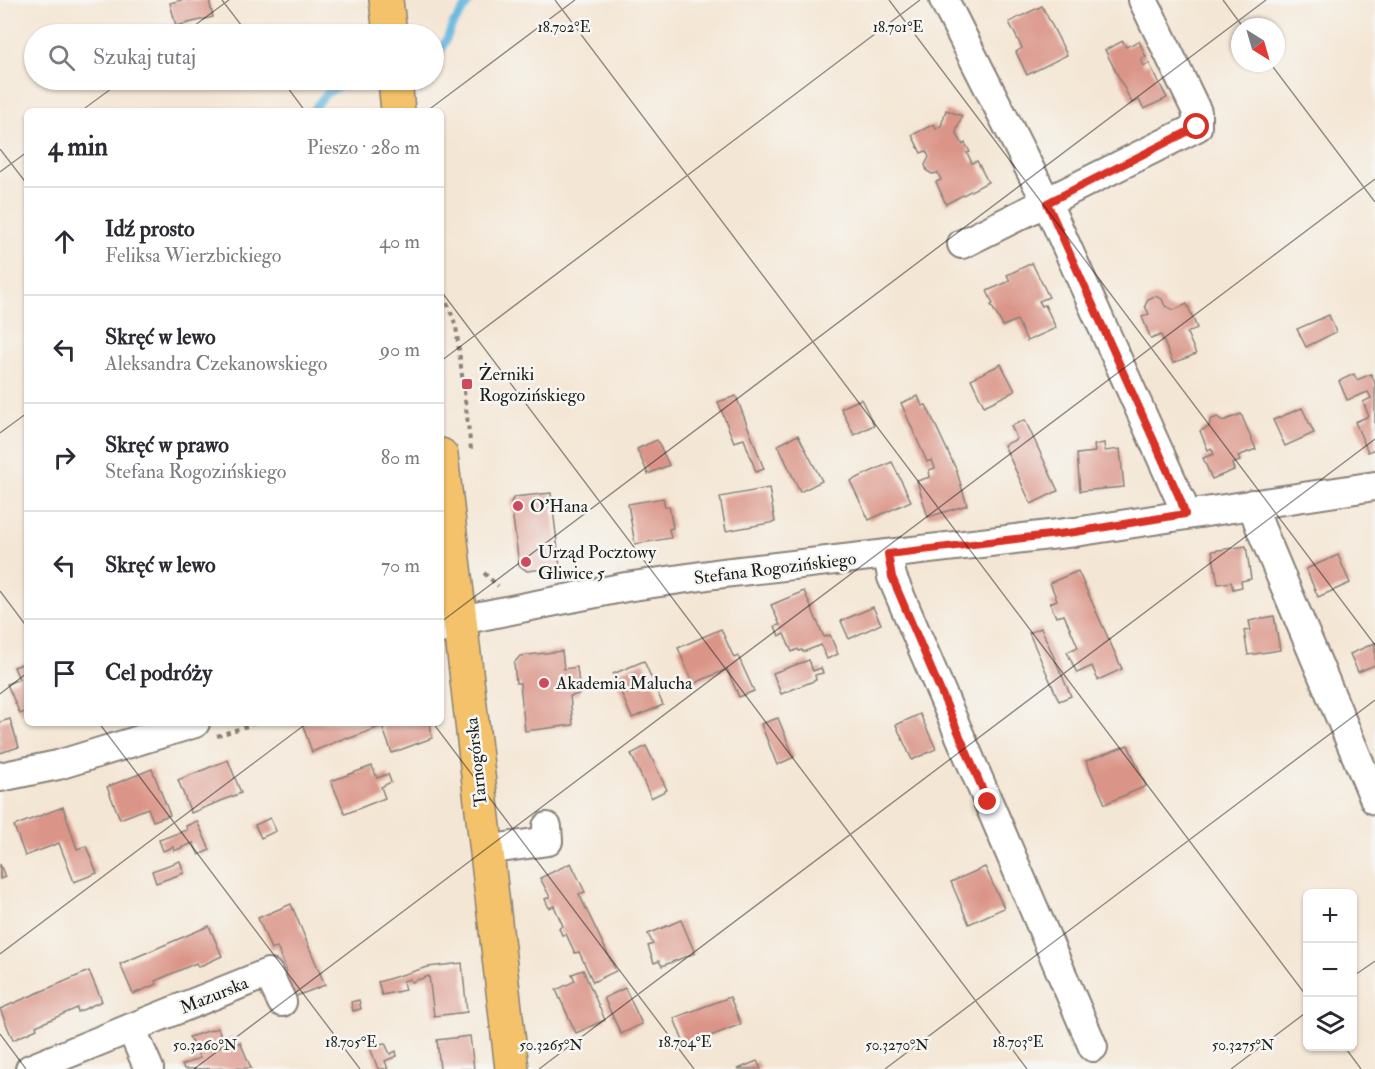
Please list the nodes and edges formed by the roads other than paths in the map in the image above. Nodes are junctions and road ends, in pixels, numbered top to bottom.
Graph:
1 (386, 0) edge
2 (944, 0) edge
3 (1143, 0) edge
4 (389, 24) edge
5 (396, 90) edge
6 (398, 108) edge
7 (1047, 203) junction
8 (962, 244) dead end
9 (457, 455) edge
10 (1375, 486) edge
11 (1252, 504) junction
12 (1185, 514) junction
13 (888, 554) junction
14 (451, 625) edge
15 (185, 726) edge
16 (0, 777) edge
17 (1375, 800) edge
18 (547, 827) dead end
19 (486, 850) junction
20 (282, 1002) dead end
21 (131, 1028) junction
22 (1093, 1047) dead end
23 (30, 1069) edge
24 (149, 1069) edge
25 (512, 1069) edge

1 - 4 main road
2 - 7 street
3 - 7 street
5 - 6 main road
7 - 8 street
7 - 12 street
9 - 14 main road, Tarnogórska
10 - 11 street, Stefana Rogozińskiego
11 - 12 street, Stefana Rogozińskiego
11 - 17 street
12 - 13 street, Stefana Rogozińskiego
13 - 14 street, Stefana Rogozińskiego
13 - 22 street
14 - 19 main road, Tarnogórska
15 - 16 street
18 - 19 street
19 - 25 main road, Tarnogórska
20 - 21 street, Mazurska
21 - 23 street, Mazurska
21 - 24 street

